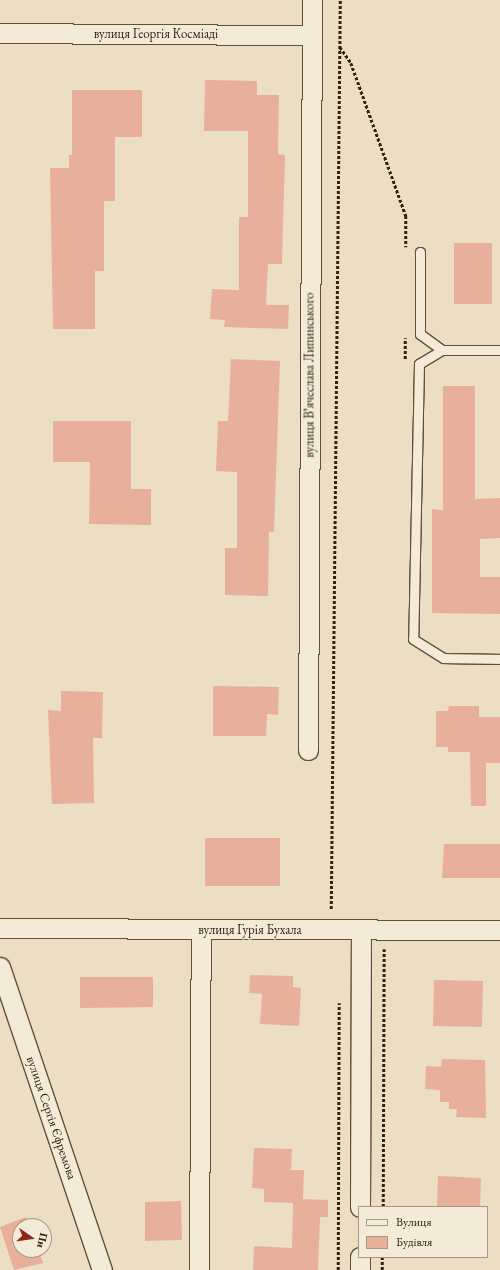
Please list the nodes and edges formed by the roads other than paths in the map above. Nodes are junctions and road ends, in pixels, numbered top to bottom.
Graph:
1 (312, 0) edge
2 (0, 33) edge
3 (312, 35) junction
4 (420, 252) dead end
5 (442, 350) junction
6 (500, 350) edge
7 (500, 659) edge
8 (308, 750) dead end
9 (0, 928) edge
10 (201, 929) junction
11 (361, 930) junction
12 (500, 930) edge
13 (0, 967) edge
14 (360, 1206) edge
15 (360, 1258) edge
16 (102, 1270) edge
17 (199, 1270) edge
18 (360, 1270) edge

1 - 3 street, вулиця Вʼячеслава Липинського
2 - 3 street, вулиця Георгія Косміаді
3 - 8 street, вулиця Вʼячеслава Липинського
4 - 5 lane
5 - 6 lane
5 - 7 lane
9 - 10 street, вулиця Гурія Бухала
10 - 11 street, вулиця Гурія Бухала
10 - 17 street
11 - 12 street, вулиця Гурія Бухала
11 - 14 street
13 - 16 street, вулиця Сергія Єфремова
15 - 18 street

